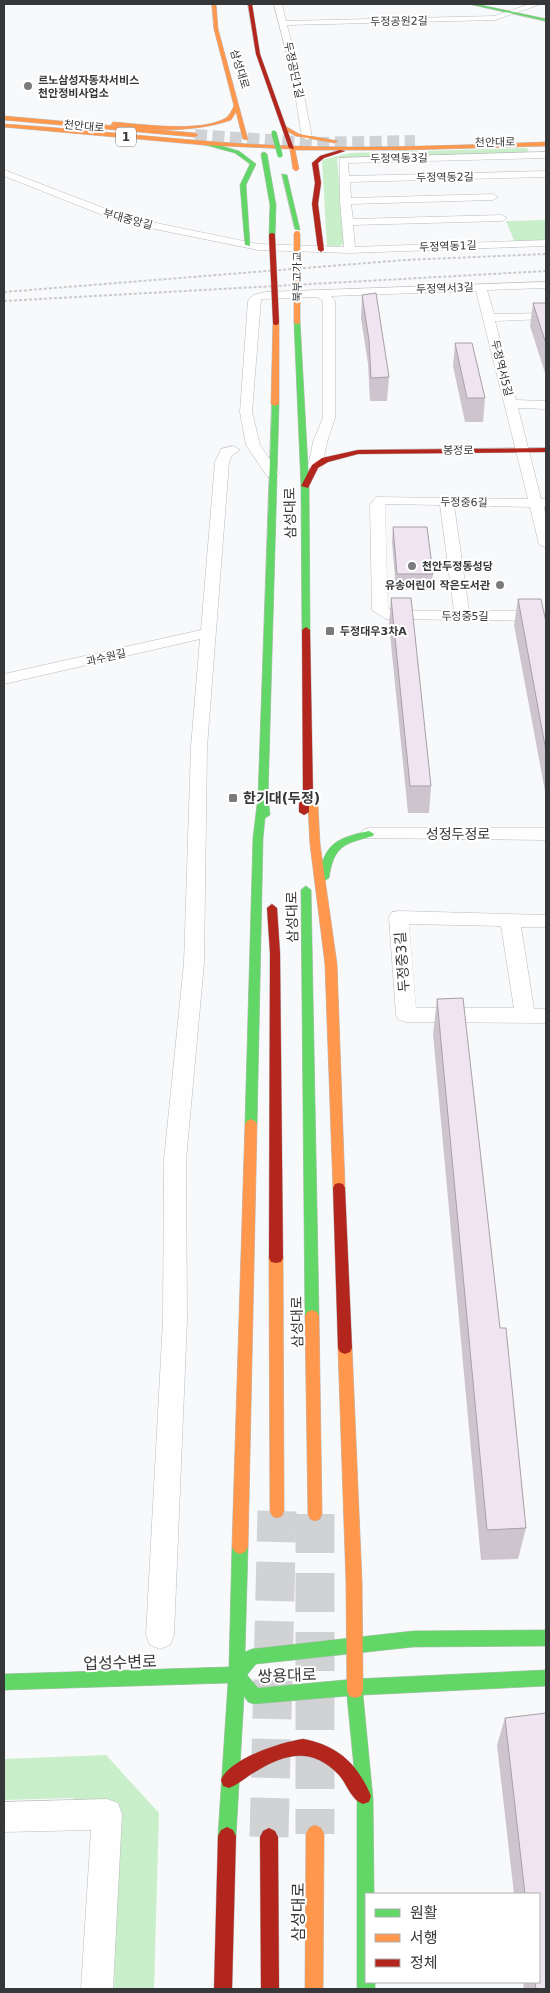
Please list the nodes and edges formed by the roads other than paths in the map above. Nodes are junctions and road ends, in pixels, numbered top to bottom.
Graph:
1 (214, 4) edge
2 (223, 4) edge
3 (250, 4) edge
4 (278, 4) edge
5 (472, 4) edge
6 (538, 4) edge
7 (239, 13) edge
8 (513, 13) junction
9 (227, 19) dead end
10 (546, 20) edge
11 (283, 23) junction
12 (238, 106) junction
13 (4, 114) edge
14 (4, 122) edge
15 (113, 124) junction
16 (280, 130) junction
17 (546, 135) edge
18 (261, 136) junction
19 (196, 138) junction
20 (307, 138) junction
21 (247, 142) junction
22 (409, 143) junction
23 (546, 143) edge
24 (291, 144) junction
25 (333, 144) junction
26 (373, 145) junction
27 (533, 150) junction
28 (546, 154) edge
29 (253, 164) junction
30 (4, 173) edge
31 (546, 175) edge
32 (484, 176) junction
33 (344, 179) junction
34 (493, 197) junction
35 (303, 198) dead end
36 (345, 201) junction
37 (347, 222) junction
38 (507, 231) junction
39 (297, 232) junction
40 (272, 236) junction
41 (546, 243) edge
42 (253, 246) junction
43 (321, 250) junction
44 (350, 250) junction
45 (546, 285) edge
46 (481, 287) junction
47 (343, 292) junction
48 (312, 293) junction
49 (329, 301) junction
50 (546, 316) edge
51 (489, 318) junction
52 (297, 321) joint
53 (276, 322) joint
54 (512, 404) junction
55 (546, 405) edge
56 (302, 418) junction
57 (329, 444) junction
58 (523, 449) junction
59 (233, 450) dead end
60 (369, 450) junction
61 (546, 450) edge
62 (314, 467) junction
63 (272, 473) junction
64 (305, 486) junction
65 (446, 501) junction
66 (541, 503) edge
67 (546, 544) edge
68 (383, 614) joint
69 (546, 616) edge
70 (462, 617) junction
71 (208, 633) junction
72 (4, 679) edge
73 (308, 795) junction
74 (264, 797) junction
75 (313, 806) junction
76 (324, 820) dead end
77 (343, 828) dead end
78 (369, 834) junction
79 (546, 834) edge
80 (305, 861) dead end
81 (269, 875) dead end
82 (306, 880) dead end
83 (271, 894) dead end
84 (323, 905) junction
85 (510, 920) junction
86 (546, 921) edge
87 (525, 1016) junction
88 (546, 1016) edge
89 (277, 1511) tunnel mouth
90 (315, 1514) tunnel mouth
91 (160, 1635) dead end
92 (546, 1638) edge
93 (356, 1644) junction
94 (237, 1675) junction
95 (546, 1678) edge
96 (4, 1682) edge
97 (355, 1687) junction
98 (228, 1780) junction
99 (365, 1799) junction
100 (4, 1818) edge
101 (315, 1834) tunnel mouth
102 (270, 1836) tunnel mouth
103 (365, 1893) edge
104 (97, 1989) edge
105 (223, 1989) edge
106 (270, 1989) edge
107 (314, 1989) edge

1 - 12 main road
2 - 9 main road
3 - 16 main road
4 - 11 street, 두정공단1길
5 - 8 main road, 두정공원2길
6 - 8 street, 두정공원2길
7 - 16 main road, 삼성대로
8 - 10 main road, 두정공원2길
8 - 11 street, 두정공원2길
11 - 20 street, 두정공단1길
12 - 15 main road, 1
12 - 21 main road
13 - 15 main road, 1
14 - 19 main road, 1
15 - 19 main road
16 - 20 main road
16 - 24 main road
16 - 39 main road, bridge
17 - 22 main road, 천안대로
18 - 21 main road
18 - 24 main road
18 - 40 main road
19 - 21 main road
19 - 29 main road
20 - 25 main road
21 - 24 main road
21 - 29 main road
22 - 23 main road, 천안대로
22 - 26 main road
22 - 27 main road
23 - 27 main road
24 - 25 main road
24 - 25 main road
25 - 26 main road
26 - 43 main road
27 - 28 street, 두정역동3길
27 - 31 street
27 - 33 street, 두정역동3길
29 - 40 main road
29 - 42 main road
30 - 42 street, 부대중앙길
31 - 32 street, 두정역동2길
32 - 33 street, 두정역동2길
32 - 34 street
33 - 36 street, 두정역동3길
34 - 36 street
34 - 38 street
35 - 39 main road
36 - 37 street, 두정역동3길
37 - 38 street
37 - 44 street, 두정역동3길
38 - 41 street, 두정역동1길
38 - 44 street, 두정역동1길
39 - 52 main road, 북부고가교, bridge
40 - 53 main road, 북부고가교, bridge
42 - 43 street, 부대중앙길
43 - 44 street, 두정역동1길
45 - 46 street, 두정역서3길
46 - 47 street, 두정역서3길
46 - 51 street, 두정역서5길
47 - 48 street, 두정역서3길
47 - 49 street
48 - 49 street
48 - 63 street, 두정역서3길
49 - 57 street
50 - 51 street
51 - 54 street, 두정역서5길
52 - 56 main road, 삼성대로
53 - 63 main road, 삼성대로
54 - 55 street
54 - 58 street, 두정역서5길
56 - 57 main road
56 - 64 main road, 삼성대로
57 - 60 main road
57 - 62 street
58 - 60 main road, 봉정로
58 - 61 main road, 봉정로
58 - 66 street, 두정역서5길
59 - 71 street
60 - 62 main road
62 - 64 main road
63 - 74 main road, 삼성대로
64 - 73 main road, 삼성대로
65 - 66 street, 두정중6길
65 - 68 street, 두정중6길
65 - 70 street
66 - 67 street, 두정역서5길
68 - 70 street, 두정중5길
69 - 70 street, 두정중5길
71 - 72 street, 과수원길
71 - 91 street
73 - 75 main road
73 - 80 main road, 삼성대로
74 - 81 main road, 삼성대로
74 - 94 main road
75 - 76 main road
75 - 84 main road
77 - 78 main road
78 - 79 street, 성정두정로
78 - 84 main road
82 - 90 main road, 삼성대로
83 - 89 main road, 삼성대로
84 - 93 main road
85 - 86 street, 두정중3길
85 - 87 street
85 - 87 street, 두정중3길
87 - 88 street, 두정중3길
92 - 93 main road, 쌍용대로
93 - 94 main road, 쌍용대로
93 - 97 main road
94 - 96 main road, 업성수변로
94 - 97 main road, 쌍용대로
94 - 98 main road
95 - 97 main road, 쌍용대로
97 - 99 main road
98 - 99 main road
98 - 105 main road
99 - 103 main road
100 - 104 street
101 - 107 main road, 삼성대로
102 - 106 main road, 삼성대로

